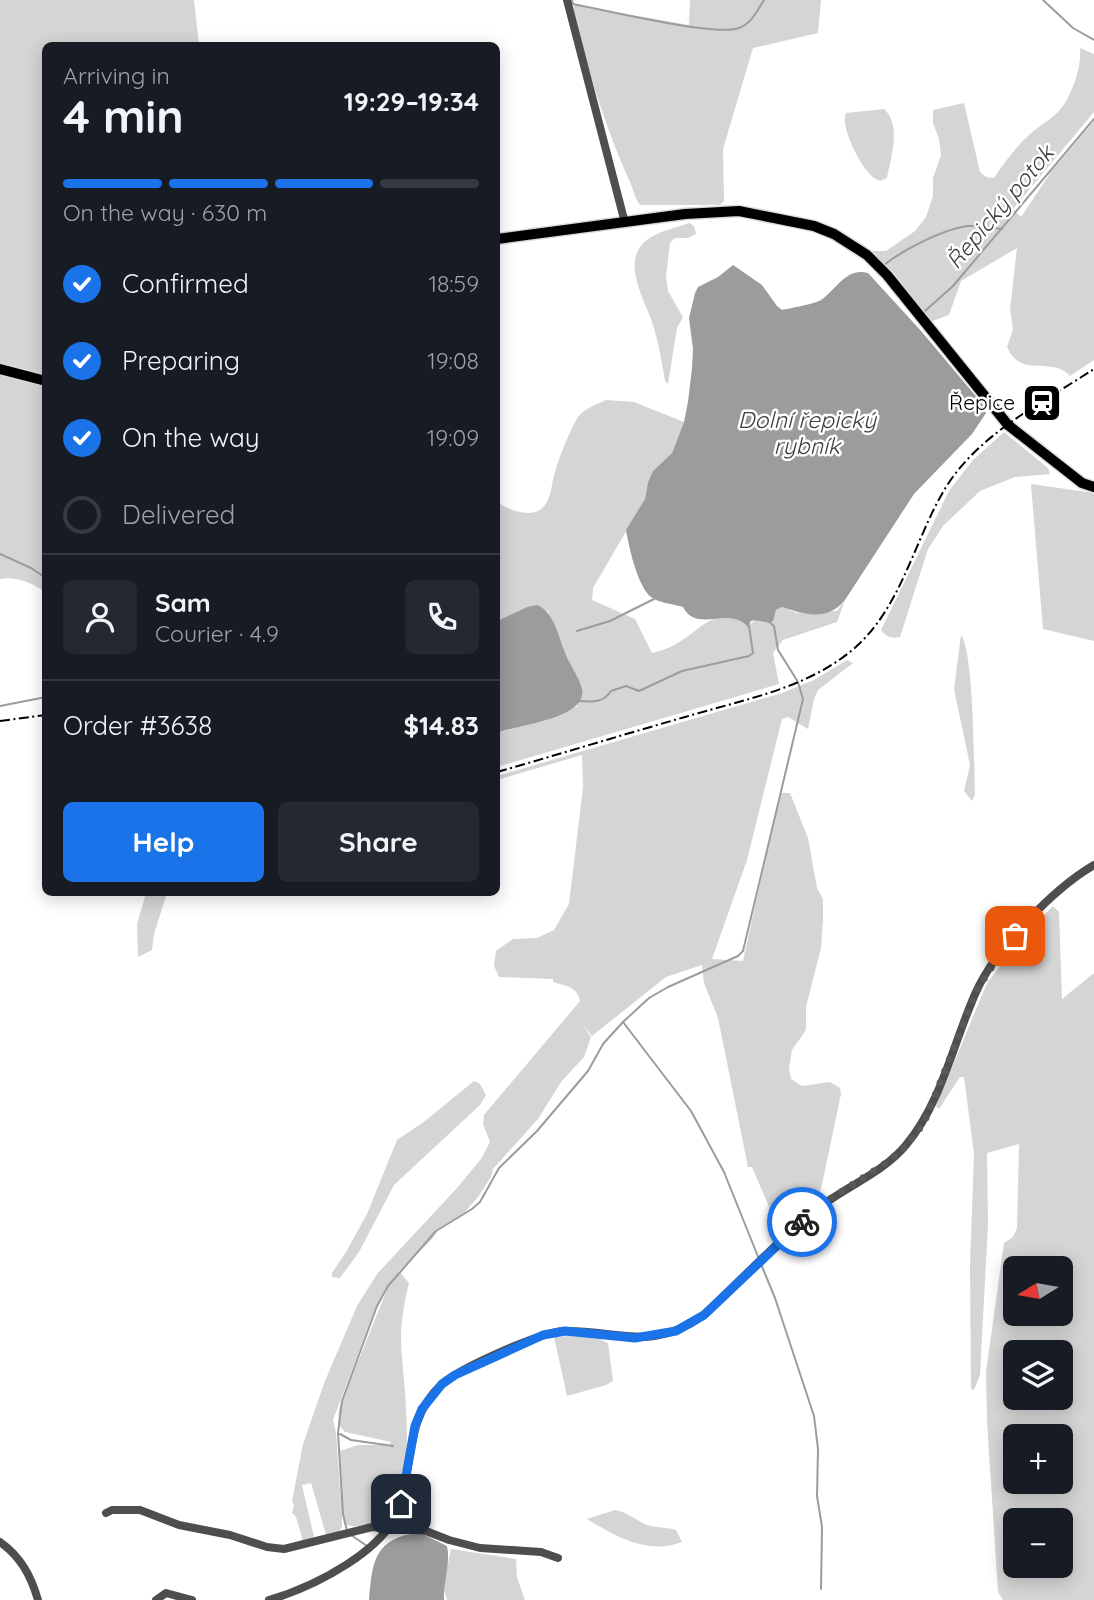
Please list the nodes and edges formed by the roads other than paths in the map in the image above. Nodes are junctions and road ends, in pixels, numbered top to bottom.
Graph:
1 (567, 0) edge
2 (625, 223) junction
3 (500, 239) edge
4 (0, 369) edge
5 (42, 380) edge
6 (1094, 486) edge
7 (1094, 865) edge
8 (106, 1513) dead end
9 (389, 1528) junction
10 (0, 1542) edge
11 (558, 1558) dead end
12 (38, 1600) edge
13 (156, 1600) edge
14 (192, 1600) edge
15 (269, 1600) edge

1 - 2 street
2 - 3 main road
2 - 6 main road
4 - 5 main road
7 - 9 street
8 - 9 street
9 - 11 street
9 - 15 street
10 - 12 street
13 - 14 street

